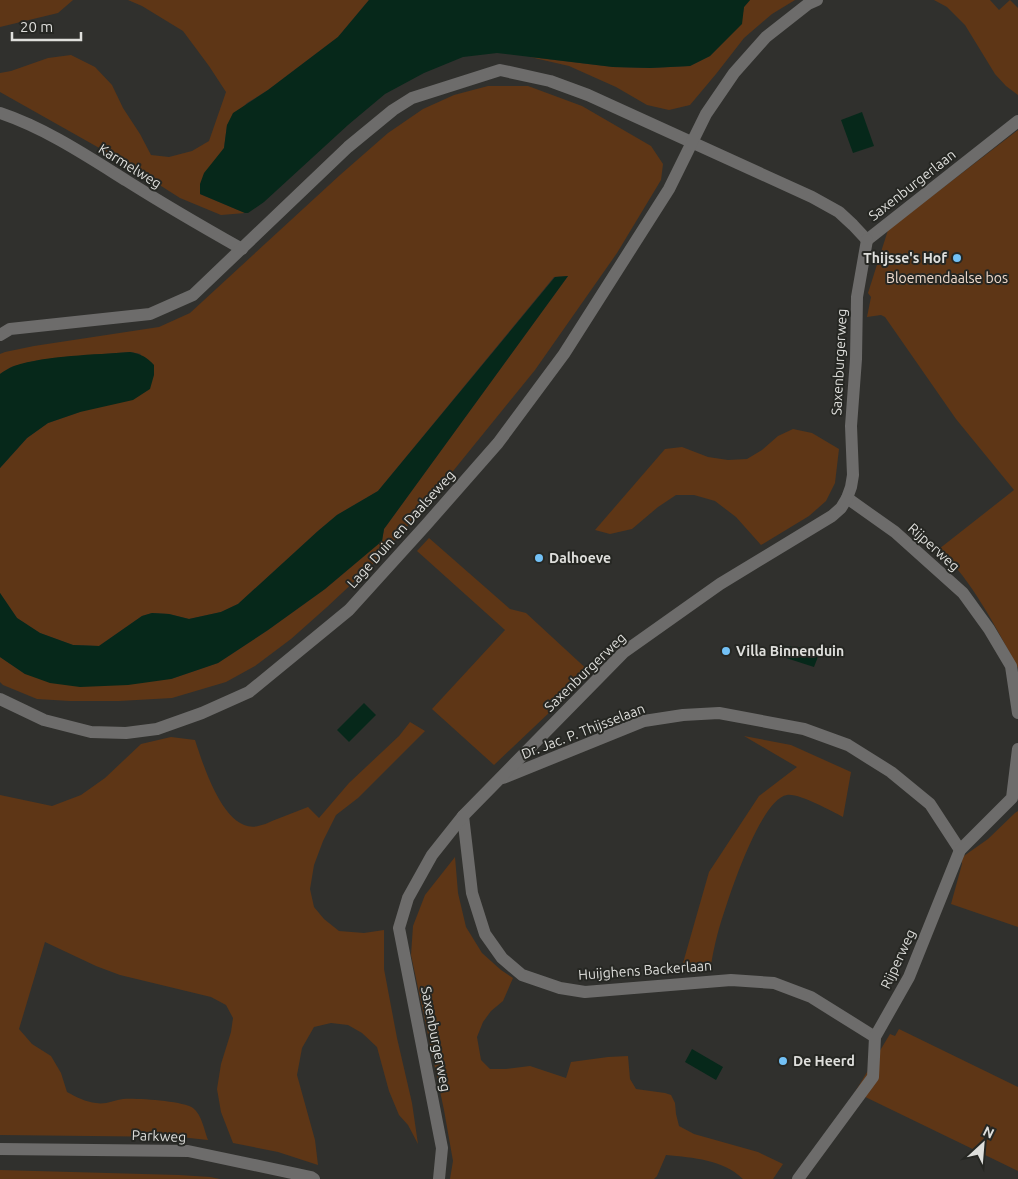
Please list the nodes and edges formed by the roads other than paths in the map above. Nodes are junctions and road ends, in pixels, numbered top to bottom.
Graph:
1 (817, 0) edge
2 (0, 113) edge
3 (1018, 121) edge
4 (691, 143) junction
5 (867, 240) junction
6 (242, 249) junction
7 (0, 335) edge
8 (847, 498) junction
9 (0, 699) edge
10 (1018, 713) edge
11 (1018, 749) edge
12 (499, 780) junction
13 (463, 816) junction
14 (960, 850) junction
15 (875, 1037) junction
16 (0, 1149) edge
17 (314, 1179) edge
18 (439, 1179) edge
19 (798, 1179) edge

1 - 4 street, Lage Duin en Daalseweg
2 - 6 street, Karmelweg
3 - 5 street, Saxenburgerlaan
4 - 5 street, Saxenburgerlaan
4 - 6 street
4 - 9 street, Lage Duin en Daalseweg
5 - 8 street, Saxenburgerweg
6 - 7 street
8 - 10 street, Rijperweg
8 - 12 street, Saxenburgerweg
11 - 14 street, Rijperweg
12 - 13 street, Saxenburgerweg
12 - 14 street, Dr. Jac. P. Thijsselaan
13 - 15 street, Huijghens Backerlaan
13 - 18 street, Saxenburgerweg
14 - 15 street, Rijperweg
15 - 19 street, Rijperweg
16 - 17 street, Parkweg

